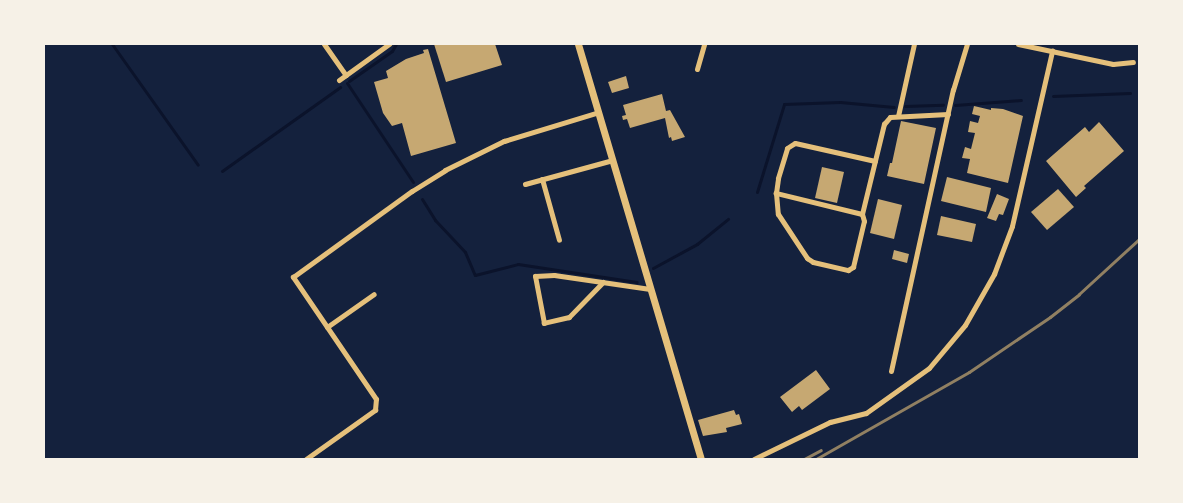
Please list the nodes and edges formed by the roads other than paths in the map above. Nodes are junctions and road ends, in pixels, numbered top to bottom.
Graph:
1 (324, 44) edge
2 (389, 44) edge
3 (578, 44) edge
4 (704, 44) edge
5 (914, 44) edge
6 (966, 44) edge
7 (1018, 44) edge
8 (1052, 51) junction
9 (1133, 62) dead end
10 (697, 69) dead end
11 (346, 75) junction
12 (339, 80) dead end
13 (599, 112) junction
14 (948, 114) junction
15 (898, 116) junction
16 (613, 160) junction
17 (875, 161) junction
18 (542, 179) junction
19 (525, 184) dead end
20 (776, 193) junction
21 (862, 214) junction
22 (559, 240) dead end
23 (603, 282) junction
24 (650, 290) junction
25 (374, 294) dead end
26 (327, 327) junction
27 (891, 371) dead end
28 (310, 458) edge
29 (701, 459) edge
30 (754, 459) edge

1 - 11 street
2 - 11 street
3 - 13 street
4 - 10 street
5 - 15 street
6 - 14 street
7 - 8 street
8 - 9 street
8 - 30 street
11 - 12 street
13 - 16 street
13 - 26 street
14 - 15 street
14 - 27 street
15 - 17 street
16 - 18 street
16 - 24 street
17 - 20 street
17 - 21 street
18 - 19 street
18 - 22 street
20 - 21 street
20 - 21 street
23 - 23 street
23 - 24 street
24 - 29 street
25 - 26 street
26 - 28 street

